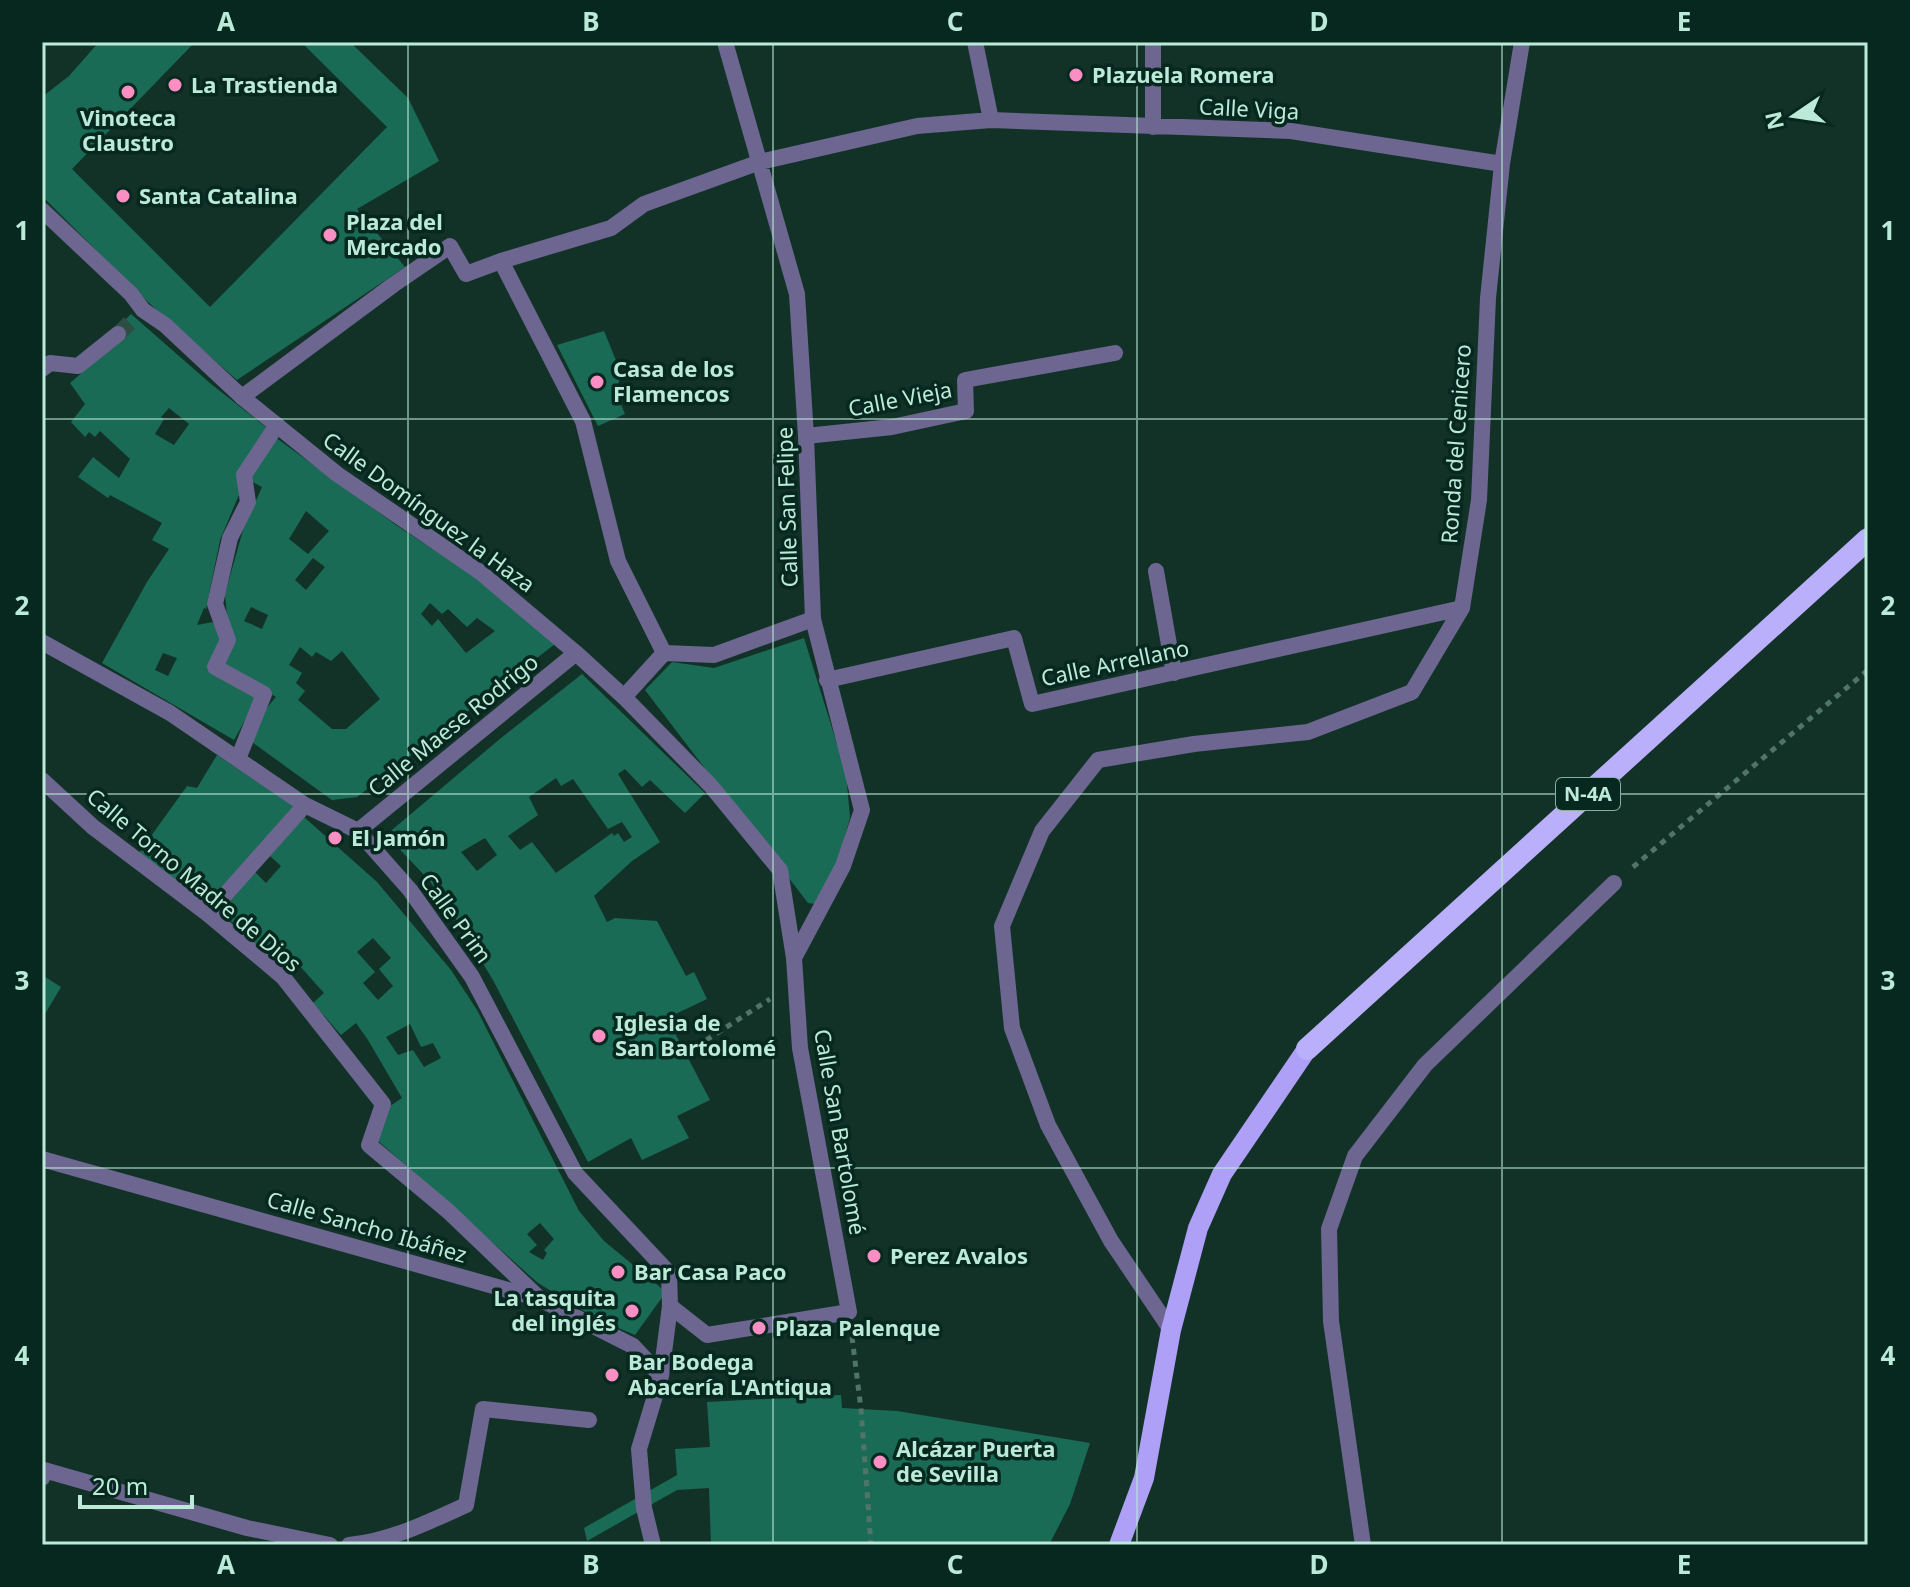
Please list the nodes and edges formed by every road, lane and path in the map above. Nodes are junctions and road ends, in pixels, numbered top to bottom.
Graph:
1 (725, 42) edge
2 (975, 42) edge
3 (1153, 42) edge
4 (1522, 42) edge
5 (991, 120) junction
6 (1153, 127) junction
7 (760, 162) junction
8 (1502, 164) junction
9 (42, 210) edge
10 (501, 261) junction
11 (118, 334) tunnel mouth
12 (1115, 353) dead end
13 (42, 369) edge
14 (242, 397) junction
15 (277, 425) junction
16 (806, 436) junction
17 (1868, 539) edge
18 (1156, 571) dead end
19 (1462, 608) junction
20 (813, 619) junction
21 (42, 642) edge
22 (576, 653) junction
23 (664, 653) junction
24 (1868, 670) edge
25 (1174, 673) junction
26 (827, 680) junction
27 (624, 697) junction
28 (238, 759) junction
29 (42, 780) edge
30 (305, 805) junction
31 (358, 831) junction
32 (1614, 883) joint
33 (208, 914) junction
34 (794, 958) junction
35 (794, 983) junction
36 (1307, 1049) joint
37 (686, 1053) dead end
38 (42, 1159) edge
39 (540, 1299) junction
40 (670, 1306) junction
41 (849, 1312) junction
42 (1171, 1330) junction
43 (661, 1376) junction
44 (589, 1420) dead end
45 (42, 1478) edge
46 (330, 1545) edge
47 (349, 1545) edge
48 (653, 1545) edge
49 (871, 1545) edge
50 (1119, 1545) edge
51 (1363, 1545) edge

1 - 7 street, Calle San Felipe
2 - 5 street
3 - 6 street
4 - 8 street, Ronda del Cenicero
5 - 6 street, Calle Viga
5 - 7 street, Calle Viga
6 - 8 street, Calle Viga
7 - 10 street, Calle Viga
7 - 16 street, Calle San Felipe
8 - 19 street, Ronda del Cenicero
9 - 14 street, Calle Domínguez la Haza
10 - 14 street, Calle Viga
10 - 23 street
11 - 13 street
12 - 16 street, Calle Vieja
14 - 15 street, Calle Domínguez la Haza
15 - 22 street, Calle Domínguez la Haza
15 - 28 street
16 - 20 street, Calle San Felipe
17 - 36 highway, N-4A
18 - 25 street
19 - 25 street, Calle Arrellano
19 - 42 street, Ronda del Cenicero
20 - 23 street
20 - 26 street, Calle San Felipe
21 - 28 street, Calle Prim
22 - 27 street, Calle Domínguez la Haza
22 - 31 street, Calle Maese Rodrigo
23 - 27 street
24 - 32 path
25 - 26 street, Calle Arrellano
26 - 34 street, Calle San Felipe
27 - 34 street, Calle Domínguez la Haza
28 - 30 street, Calle Prim
29 - 33 street, Calle Torno Madre de Dios
30 - 31 street, Calle Prim
30 - 33 street
31 - 40 street, Calle Prim
32 - 51 street
33 - 39 street, Calle Torno Madre de Dios
34 - 35 street, Calle San Bartolomé
35 - 37 path
35 - 41 street, Calle San Bartolomé
36 - 42 main road
38 - 39 street, Calle Sancho Ibáñez
39 - 43 street, Calle Sancho Ibáñez
40 - 41 street
40 - 43 street, Calle Prim
41 - 49 path
42 - 50 main road
43 - 48 street, Calle Prim
44 - 47 street
45 - 46 street

